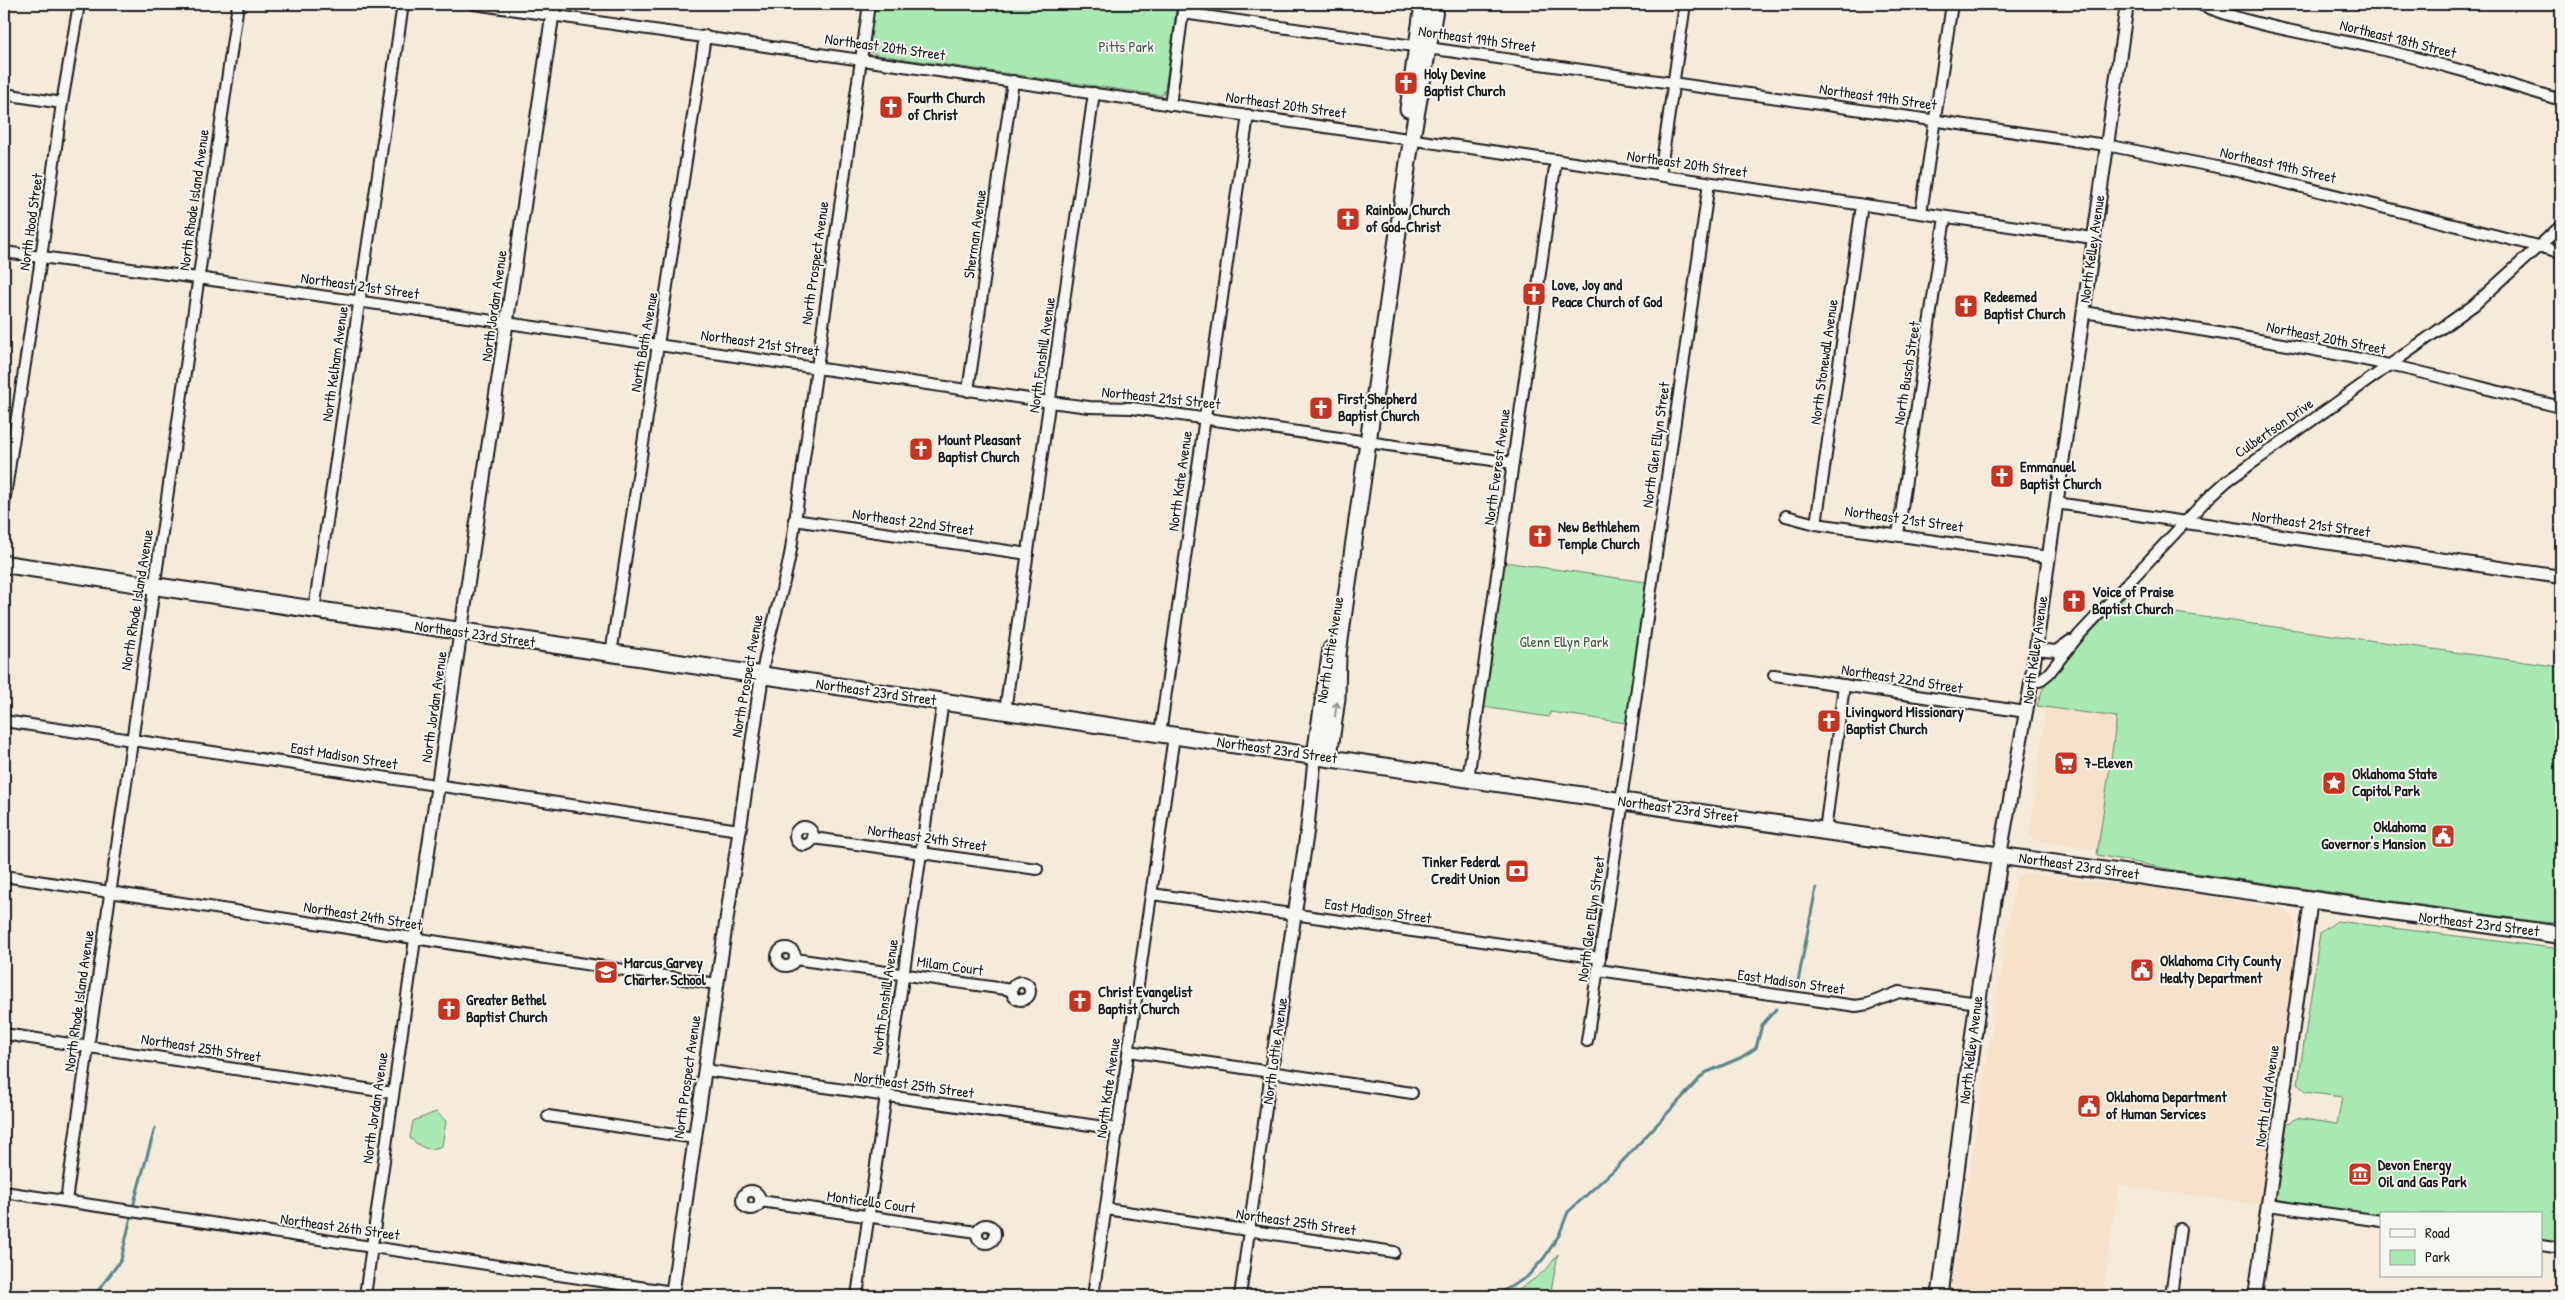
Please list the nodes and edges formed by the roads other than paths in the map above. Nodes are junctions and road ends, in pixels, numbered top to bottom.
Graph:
1 (79, 4) edge
2 (238, 4) edge
3 (403, 4) edge
4 (474, 4) edge
5 (869, 4) edge
6 (1423, 4) edge
7 (1436, 4) edge
8 (1685, 4) edge
9 (1952, 4) edge
10 (2127, 4) edge
11 (2199, 4) edge
12 (1183, 8) edge
13 (553, 9) edge
14 (705, 36) junction
15 (1423, 47) junction
16 (862, 59) junction
17 (1013, 81) junction
18 (1674, 83) junction
19 (1094, 93) junction
20 (4, 94) edge
21 (2561, 100) edge
22 (62, 103) junction
23 (1170, 105) junction
24 (1248, 115) junction
25 (1936, 120) junction
26 (1408, 138) junction
27 (2106, 145) junction
28 (1556, 160) junction
29 (1660, 176) junction
30 (1709, 183) junction
31 (1862, 204) junction
32 (1921, 213) junction
33 (1945, 217) junction
34 (2561, 226) edge
35 (2094, 238) junction
36 (2540, 246) junction
37 (4, 252) edge
38 (2561, 252) edge
39 (42, 258) junction
40 (198, 278) junction
41 (359, 303) junction
42 (2083, 312) junction
43 (508, 324) junction
44 (658, 345) junction
45 (2391, 366) junction
46 (816, 368) junction
47 (968, 390) junction
48 (1050, 402) junction
49 (2561, 406) edge
50 (1204, 418) junction
51 (1364, 441) junction
52 (1513, 463) junction
53 (4, 503) edge
54 (2056, 504) junction
55 (1786, 516) dead end
56 (794, 520) junction
57 (2186, 522) junction
58 (1816, 524) junction
59 (1898, 534) junction
60 (1028, 554) junction
61 (2048, 557) junction
62 (4, 564) edge
63 (2561, 577) edge
64 (154, 586) junction
65 (314, 610) junction
66 (462, 632) junction
67 (2079, 635) junction
68 (2035, 649) junction
69 (611, 654) junction
70 (762, 675) junction
71 (1774, 675) dead end
72 (2031, 680) junction
73 (1844, 685) junction
74 (943, 701) junction
75 (1005, 711) junction
76 (2026, 712) junction
77 (4, 720) edge
78 (1167, 735) junction
79 (131, 739) junction
80 (1322, 756) junction
81 (1468, 779) junction
82 (439, 785) junction
83 (1622, 801) junction
84 (739, 830) junction
85 (1826, 831) junction
86 (813, 838) dead end
87 (921, 853) junction
88 (2000, 855) junction
89 (1037, 869) dead end
90 (4, 876) edge
91 (110, 891) junction
92 (1152, 894) junction
93 (2311, 900) junction
94 (1295, 914) junction
95 (2558, 933) edge
96 (415, 939) junction
97 (1600, 958) junction
98 (795, 959) dead end
99 (1598, 970) junction
100 (904, 974) junction
101 (717, 984) junction
102 (1012, 990) dead end
103 (1978, 1002) junction
104 (4, 1034) edge
105 (1588, 1042) dead end
106 (87, 1046) junction
107 (1129, 1051) junction
108 (705, 1070) junction
109 (1272, 1072) junction
110 (393, 1092) junction
111 (1412, 1093) dead end
112 (886, 1096) junction
113 (548, 1116) dead end
114 (1118, 1129) junction
115 (695, 1138) junction
116 (4, 1192) edge
117 (760, 1201) dead end
118 (66, 1202) junction
119 (2268, 1204) junction
120 (1106, 1209) junction
121 (868, 1217) junction
122 (2380, 1221) edge
123 (2180, 1229) dead end
124 (1249, 1230) junction
125 (977, 1232) dead end
126 (2542, 1245) edge
127 (372, 1247) junction
128 (2561, 1248) edge
129 (1394, 1252) dead end
130 (672, 1294) edge
131 (365, 1296) edge
132 (857, 1296) edge
133 (1093, 1296) edge
134 (1240, 1296) edge
135 (1940, 1296) edge
136 (2171, 1296) edge
137 (2254, 1296) edge

1 - 22 street, North Hood Street
2 - 40 street, North Rhode Island Avenue
3 - 41 street, North Kelham Avenue
4 - 13 street, Northeast 20th Street
5 - 16 street, North Prospect Avenue
6 - 15 main road, North Lottie Avenue
7 - 15 main road, North Lottie Avenue
8 - 18 street
9 - 25 street
10 - 27 street, North Kelley Avenue
11 - 21 street, Northeast 18th Street
12 - 15 street, Northeast 19th Street
12 - 23 street
13 - 14 street, Northeast 20th Street
13 - 43 street, North Jordan Avenue
14 - 16 street, Northeast 20th Street
14 - 44 street, North Bath Avenue
15 - 18 street, Northeast 19th Street
15 - 26 main road, North Lottie Avenue
16 - 17 street, Northeast 20th Street
16 - 46 street, North Prospect Avenue
17 - 19 street, Northeast 20th Street
17 - 47 street, Sherman Avenue
18 - 25 street, Northeast 19th Street
18 - 29 street
19 - 23 street, Northeast 20th Street
19 - 48 street, North Fonshill Avenue
20 - 22 street
22 - 39 street, North Hood Street
23 - 24 street, Northeast 20th Street
24 - 26 street, Northeast 20th Street
24 - 50 street, North Kate Avenue
25 - 27 street, Northeast 19th Street
25 - 32 street
26 - 28 street, Northeast 20th Street
26 - 51 main road, North Lottie Avenue
27 - 35 street, North Kelley Avenue
27 - 36 street, Northeast 19th Street
28 - 29 street, Northeast 20th Street
28 - 52 street, North Everest Avenue
29 - 30 street, Northeast 20th Street
30 - 31 street, Northeast 20th Street
30 - 83 street, North Glen Ellyn Street
31 - 32 street, Northeast 20th Street
31 - 58 street, North Stonewall Avenue
32 - 33 street, Northeast 20th Street
33 - 35 street, Northeast 20th Street
33 - 59 street, North Busch Street
34 - 36 street, Culbertson Drive
35 - 42 street, North Kelley Avenue
36 - 38 street, Northeast 19th Street
36 - 45 street, Culbertson Drive
37 - 39 street, Northeast 21st Street
39 - 40 street, Northeast 21st Street
39 - 53 street, North Hood Street
40 - 41 street, Northeast 21st Street
40 - 64 street, North Rhode Island Avenue
41 - 43 street, Northeast 21st Street
41 - 65 street, North Kelham Avenue
42 - 45 street, Northeast 20th Street
42 - 54 street, North Kelley Avenue
43 - 44 street, Northeast 21st Street
43 - 66 street, North Jordan Avenue
44 - 46 street, Northeast 21st Street
44 - 69 street, North Bath Avenue
45 - 49 street, Northeast 20th Street
45 - 57 street, Culbertson Drive
46 - 47 street, Northeast 21st Street
46 - 56 street, North Prospect Avenue
47 - 48 street, Northeast 21st Street
48 - 50 street, Northeast 21st Street
48 - 60 street, North Fonshill Avenue
50 - 51 street, Northeast 21st Street
50 - 78 street, North Kate Avenue
51 - 52 street, Northeast 21st Street
51 - 80 main road, North Lottie Avenue
52 - 81 street, North Everest Avenue
54 - 57 street, Northeast 21st Street
54 - 61 street, North Kelley Avenue
55 - 58 street, Northeast 21st Street
56 - 60 street, Northeast 22nd Street
56 - 70 street, North Prospect Avenue
57 - 63 street, Northeast 21st Street
57 - 67 street, Culbertson Drive
58 - 59 street, Northeast 21st Street
59 - 61 street, Northeast 21st Street
60 - 75 street, North Fonshill Avenue
61 - 68 street, North Kelley Avenue
62 - 64 main road, Northeast 23rd Street
64 - 65 main road, Northeast 23rd Street
64 - 79 street, North Rhode Island Avenue
65 - 66 main road, Northeast 23rd Street
66 - 69 main road, Northeast 23rd Street
66 - 82 street, North Jordan Avenue
67 - 68 street
67 - 72 street, Culbertson Drive
68 - 72 street, North Kelley Avenue
69 - 70 main road, Northeast 23rd Street
70 - 74 main road, Northeast 23rd Street
70 - 84 street, North Prospect Avenue
71 - 73 street, Northeast 22nd Street
72 - 76 street, North Kelley Avenue
73 - 76 street, Northeast 22nd Street
73 - 85 street
74 - 75 main road, Northeast 23rd Street
74 - 87 street, North Fonshill Avenue
75 - 78 main road, Northeast 23rd Street
76 - 88 street, North Kelley Avenue
77 - 79 street, East Madison Street
78 - 80 main road, Northeast 23rd Street
78 - 92 street, North Kate Avenue
79 - 82 street, East Madison Street
79 - 91 street, North Rhode Island Avenue
80 - 81 main road, Northeast 23rd Street
80 - 94 street, North Lottie Avenue
81 - 83 main road, Northeast 23rd Street
82 - 84 street, East Madison Street
82 - 96 street, North Jordan Avenue
83 - 85 main road, Northeast 23rd Street
83 - 97 street, North Glen Ellyn Street
84 - 101 street, North Prospect Avenue
85 - 88 main road, Northeast 23rd Street
86 - 87 street, Northeast 24th Street
87 - 89 street, Northeast 24th Street
87 - 100 street, North Fonshill Avenue
88 - 93 main road, Northeast 23rd Street
88 - 103 main road, North Kelley Avenue
90 - 91 street, Northeast 24th Street
91 - 96 street, Northeast 24th Street
91 - 106 street, North Rhode Island Avenue
92 - 94 street, East Madison Street
92 - 107 street, North Kate Avenue
93 - 95 main road, Northeast 23rd Street
93 - 119 street, North Laird Avenue
94 - 97 street, East Madison Street
94 - 109 street, North Lottie Avenue
96 - 101 street, Northeast 24th Street
96 - 110 street, North Jordan Avenue
97 - 99 street, North Glen Ellyn Street
98 - 100 street, Milam Court
99 - 103 street, East Madison Street
99 - 105 street, North Glen Ellyn Street
100 - 102 street, Milam Court
100 - 112 street, North Fonshill Avenue
101 - 108 street, North Prospect Avenue
103 - 135 main road, North Kelley Avenue
104 - 106 street, Northeast 25th Street
106 - 110 street, Northeast 25th Street
106 - 118 street, North Rhode Island Avenue
107 - 109 street
107 - 114 street, North Kate Avenue
108 - 112 street, Northeast 25th Street
108 - 115 street, North Prospect Avenue
109 - 111 street
109 - 124 street, North Lottie Avenue
110 - 127 street, North Jordan Avenue
112 - 114 street, Northeast 25th Street
112 - 121 street, North Fonshill Avenue
113 - 115 street
114 - 120 street, North Kate Avenue
115 - 130 street, North Prospect Avenue
116 - 118 street, Northeast 26th Street
117 - 121 street, Monticello Court
118 - 127 street, Northeast 26th Street
119 - 122 street
119 - 137 street, North Laird Avenue
120 - 124 street, Northeast 25th Street
120 - 133 street, North Kate Avenue
121 - 125 street, Monticello Court
121 - 132 street, North Fonshill Avenue
123 - 136 street
124 - 129 street, Northeast 25th Street
124 - 134 street, North Lottie Avenue
126 - 128 street
127 - 130 street, Northeast 26th Street
127 - 131 street, North Jordan Avenue

